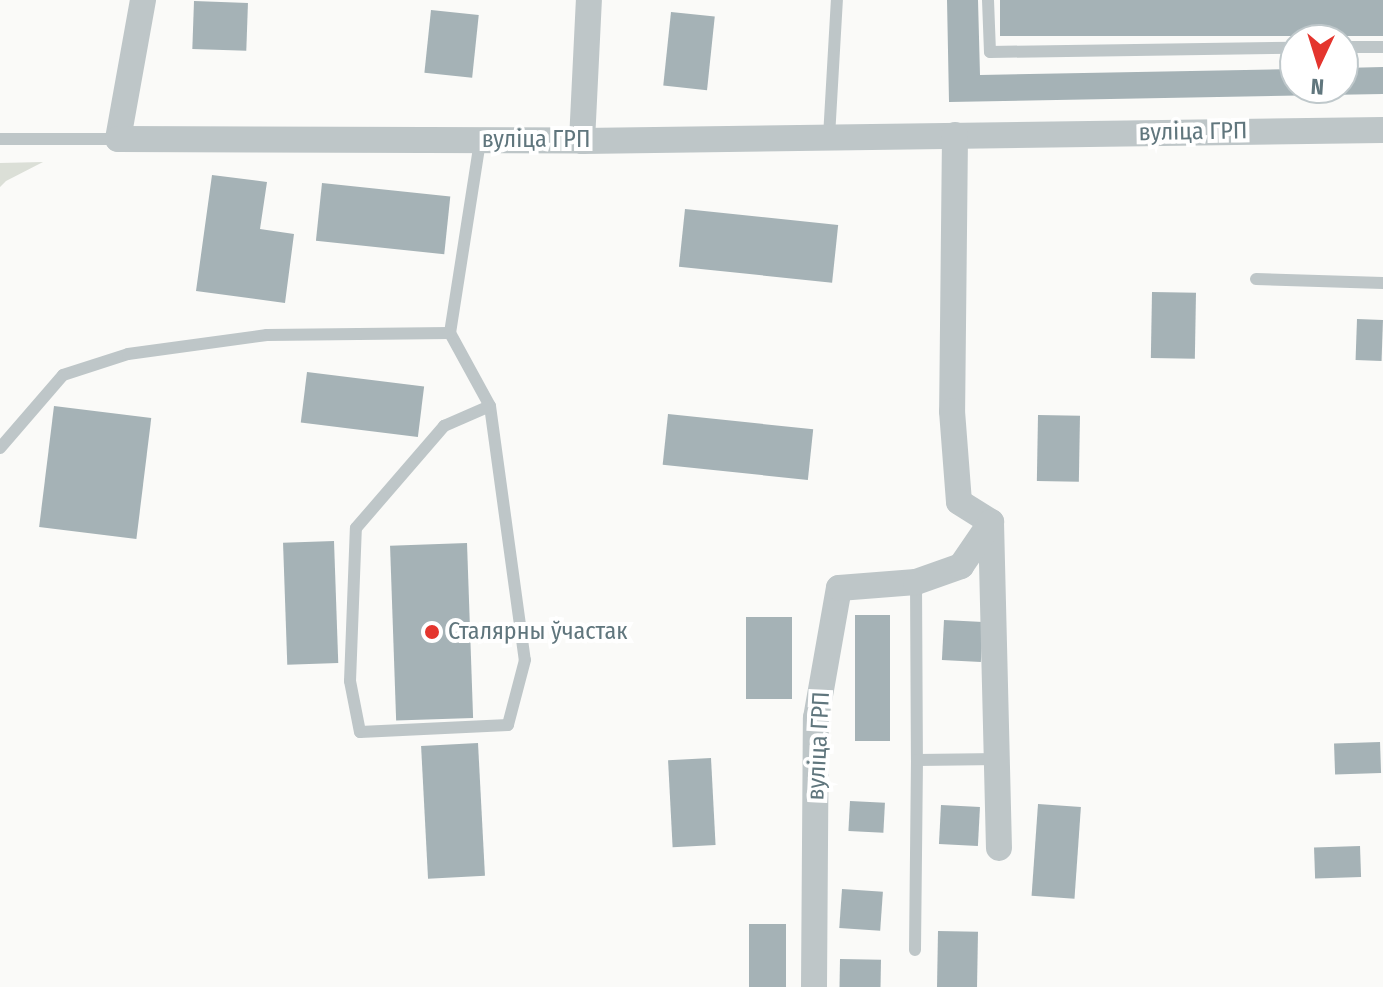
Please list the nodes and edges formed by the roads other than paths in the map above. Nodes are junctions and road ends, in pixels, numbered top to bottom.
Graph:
1 (143, 0) edge
2 (589, 0) edge
3 (837, 0) edge
4 (988, 0) edge
5 (1359, 47) edge
6 (1383, 47) edge
7 (1279, 48) edge
8 (1383, 130) edge
9 (955, 135) junction
10 (829, 137) junction
11 (0, 139) edge
12 (118, 139) junction
13 (480, 141) junction
14 (582, 141) junction
15 (1256, 279) dead end
16 (1383, 283) edge
17 (450, 333) junction
18 (490, 406) junction
19 (0, 448) edge
20 (991, 522) junction
21 (916, 582) junction
22 (999, 759) junction
23 (917, 760) junction
24 (999, 848) dead end
25 (915, 950) dead end
26 (814, 987) edge

1 - 12 street
2 - 14 street
3 - 10 lane
4 - 7 lane
5 - 6 lane
8 - 9 street, вуліца ГРП
9 - 10 street, вуліца ГРП
9 - 20 street
10 - 14 street, вуліца ГРП
11 - 12 lane
12 - 13 street, вуліца ГРП
13 - 14 street, вуліца ГРП
13 - 17 lane
15 - 16 lane
17 - 18 lane
17 - 19 lane
18 - 18 lane
20 - 21 street, вуліца ГРП
20 - 22 street
21 - 23 lane
21 - 26 street, вуліца ГРП
22 - 23 lane
22 - 24 street
23 - 25 lane

